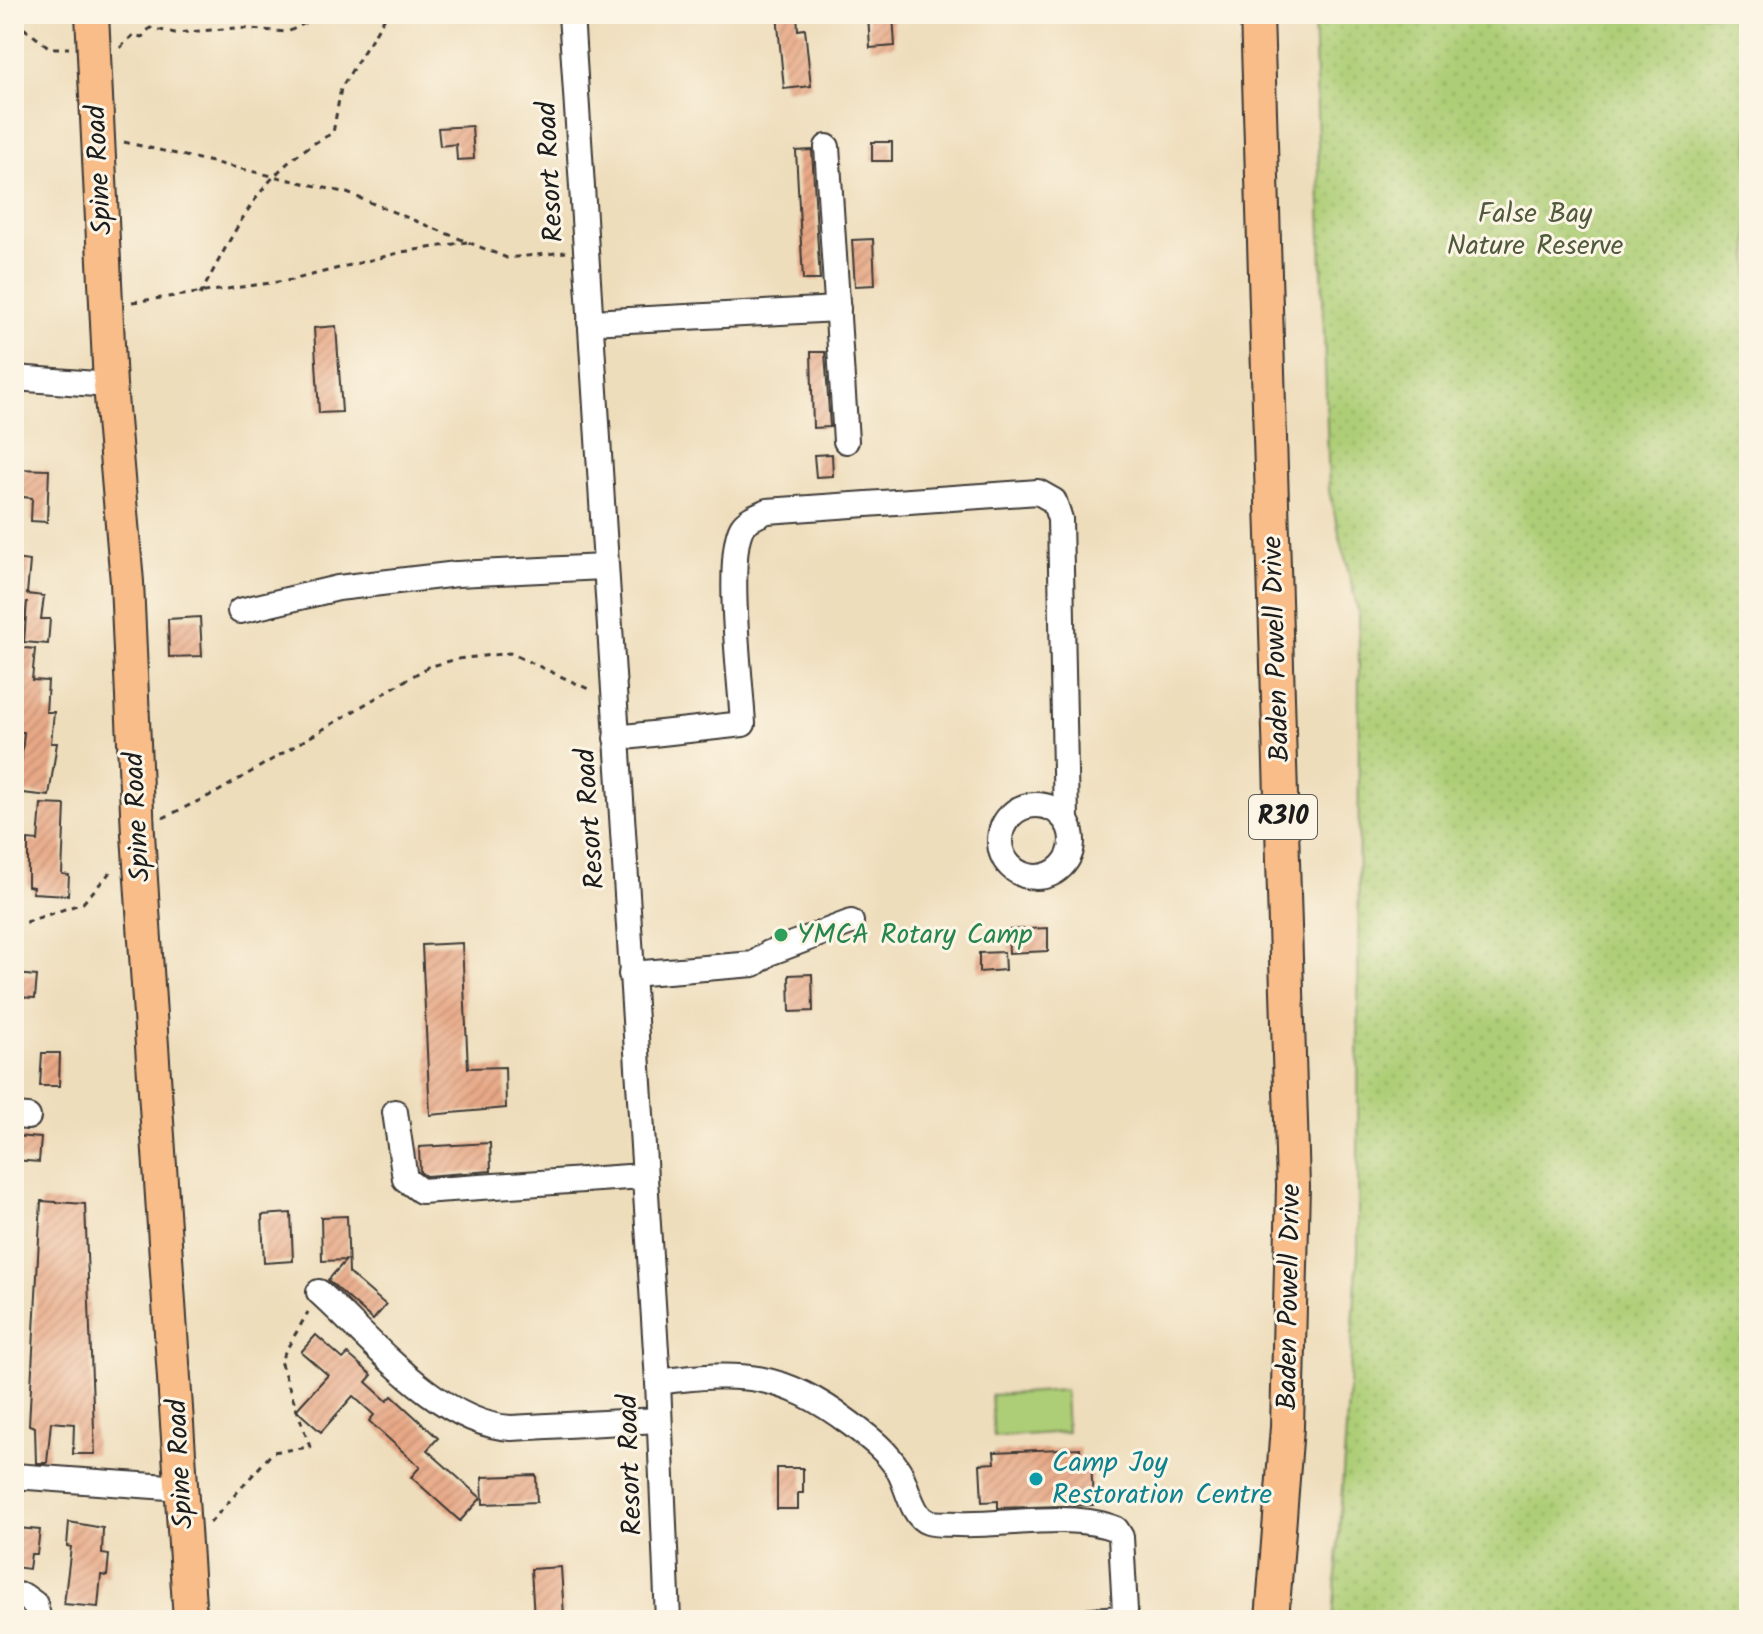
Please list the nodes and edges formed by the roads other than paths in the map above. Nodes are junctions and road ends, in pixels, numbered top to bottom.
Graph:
1 (92, 14) edge
2 (571, 14) edge
3 (1257, 14) edge
4 (827, 147) dead end
5 (838, 309) junction
6 (590, 322) junction
7 (14, 378) edge
8 (110, 385) junction
9 (846, 441) dead end
10 (604, 567) junction
11 (240, 611) dead end
12 (616, 738) junction
13 (1066, 820) dead end
14 (851, 922) dead end
15 (631, 974) junction
16 (395, 1112) dead end
17 (643, 1176) junction
18 (319, 1292) road end
19 (658, 1382) junction
20 (659, 1420) junction
21 (14, 1476) edge
22 (182, 1488) junction
23 (14, 1595) edge
24 (39, 1616) edge
25 (190, 1620) edge
26 (668, 1620) edge
27 (1092, 1620) edge
28 (1272, 1620) edge

1 - 8 main road, Spine Road
2 - 6 street, Resort Road
3 - 28 main road, Baden Powell Drive / R310
4 - 5 street
5 - 6 street
5 - 9 street
6 - 10 street, Resort Road
7 - 8 street
8 - 22 main road, Spine Road
10 - 11 street
10 - 12 street, Resort Road
12 - 13 street
12 - 15 street, Resort Road
14 - 15 street
15 - 17 street, Resort Road
16 - 17 street
17 - 19 street, Resort Road
18 - 20 street
19 - 20 street, Resort Road
19 - 27 street
20 - 26 street, Resort Road
21 - 22 street
22 - 25 main road, Spine Road
23 - 24 street

